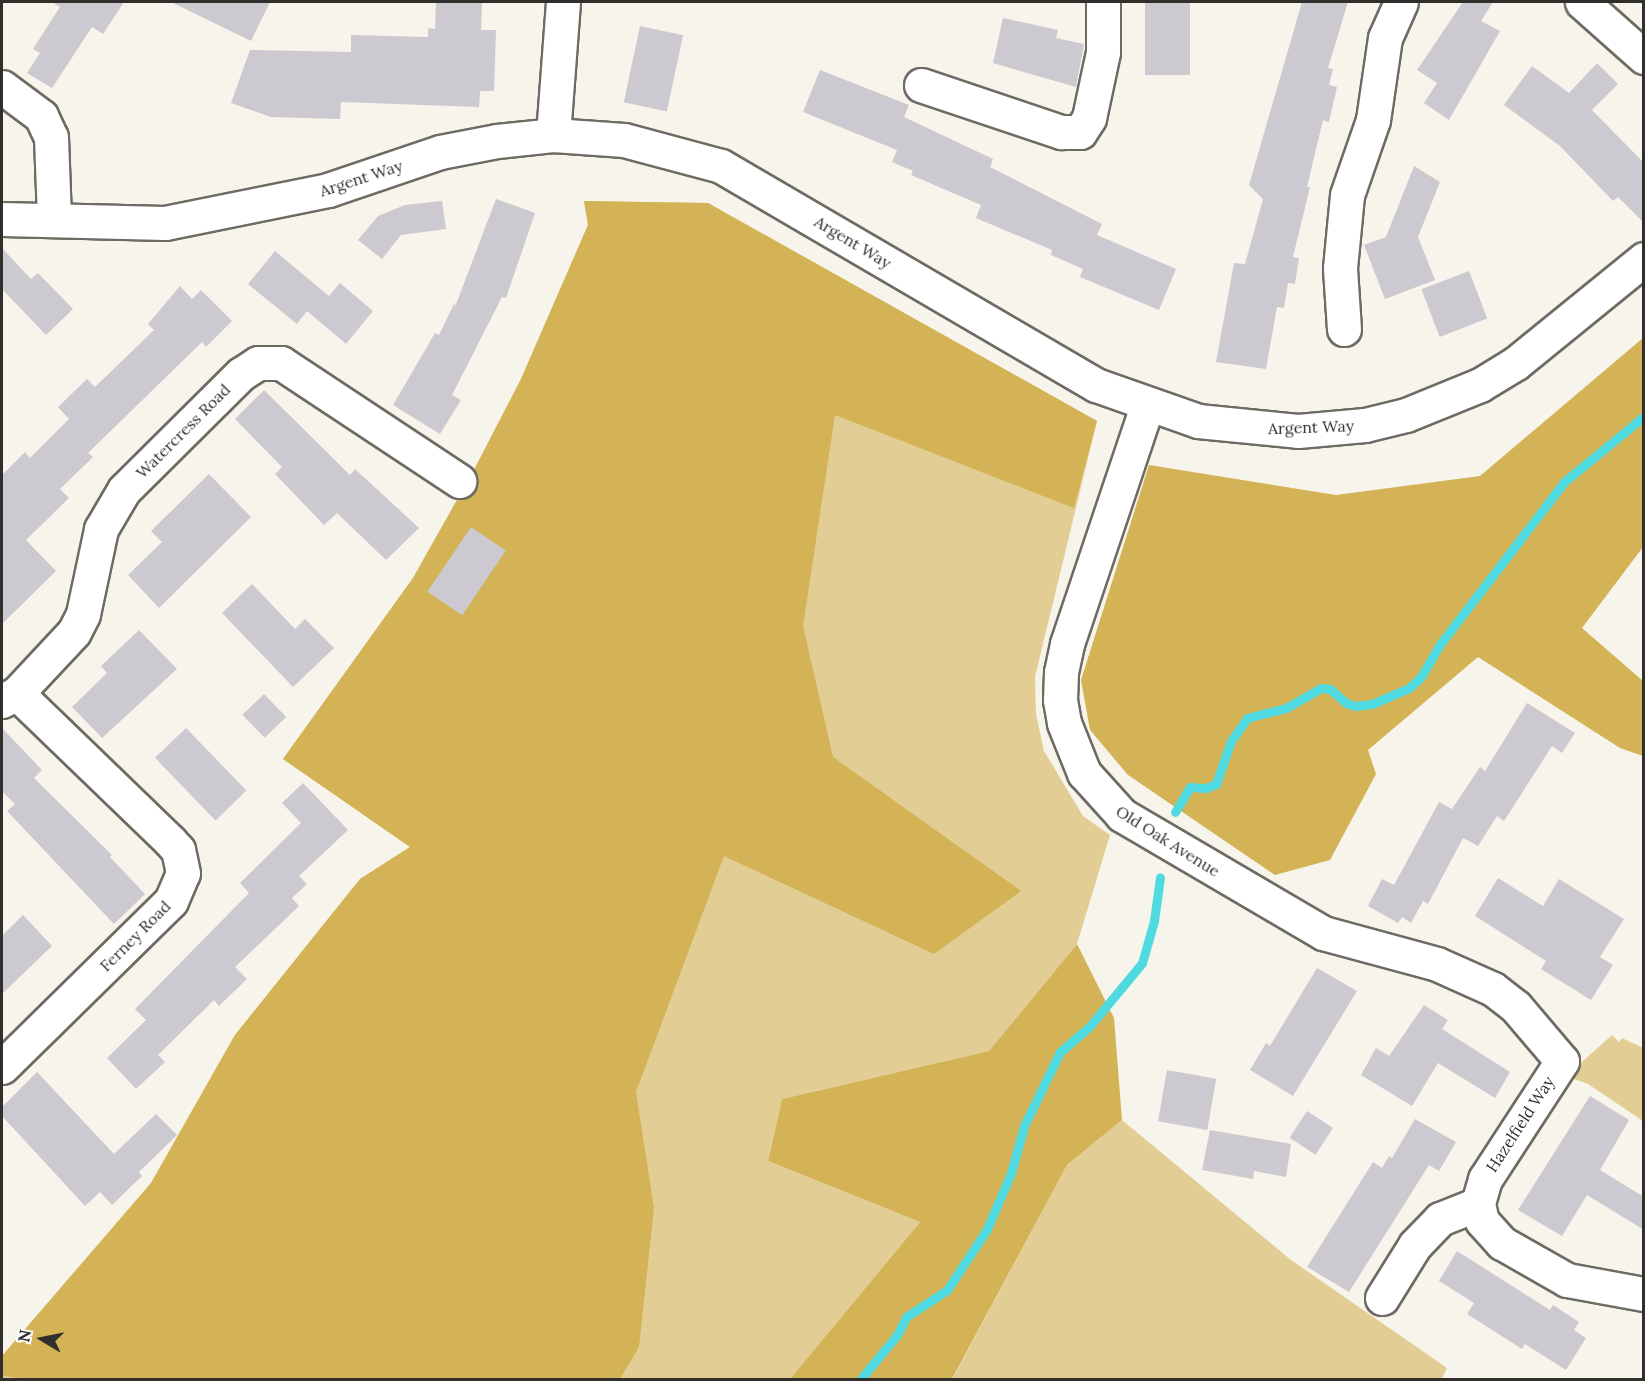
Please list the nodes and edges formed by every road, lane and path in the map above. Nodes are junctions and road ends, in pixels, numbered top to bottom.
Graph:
1 (562, 2) edge
2 (1103, 2) edge
3 (1401, 2) edge
4 (1582, 2) edge
5 (1644, 57) edge
6 (921, 85) dead end
7 (2, 87) edge
8 (553, 135) junction
9 (2, 219) edge
10 (54, 220) junction
11 (1644, 259) edge
12 (1344, 329) dead end
13 (1147, 406) junction
14 (459, 481) dead end
15 (9, 697) edge
16 (1562, 1061) joint
17 (2, 1067) edge
18 (1478, 1204) junction
19 (1644, 1294) edge
20 (1382, 1298) dead end

1 - 8 street
2 - 6 street
3 - 12 street
4 - 5 street
7 - 10 street
8 - 10 street, Argent Way
8 - 13 street, Argent Way
9 - 10 street, Argent Way
11 - 13 street, Argent Way
13 - 16 street, Old Oak Avenue
14 - 15 street, Watercress Road
15 - 17 street, Ferney Road
16 - 18 street, Hazelfield Way
18 - 19 street
18 - 20 street

